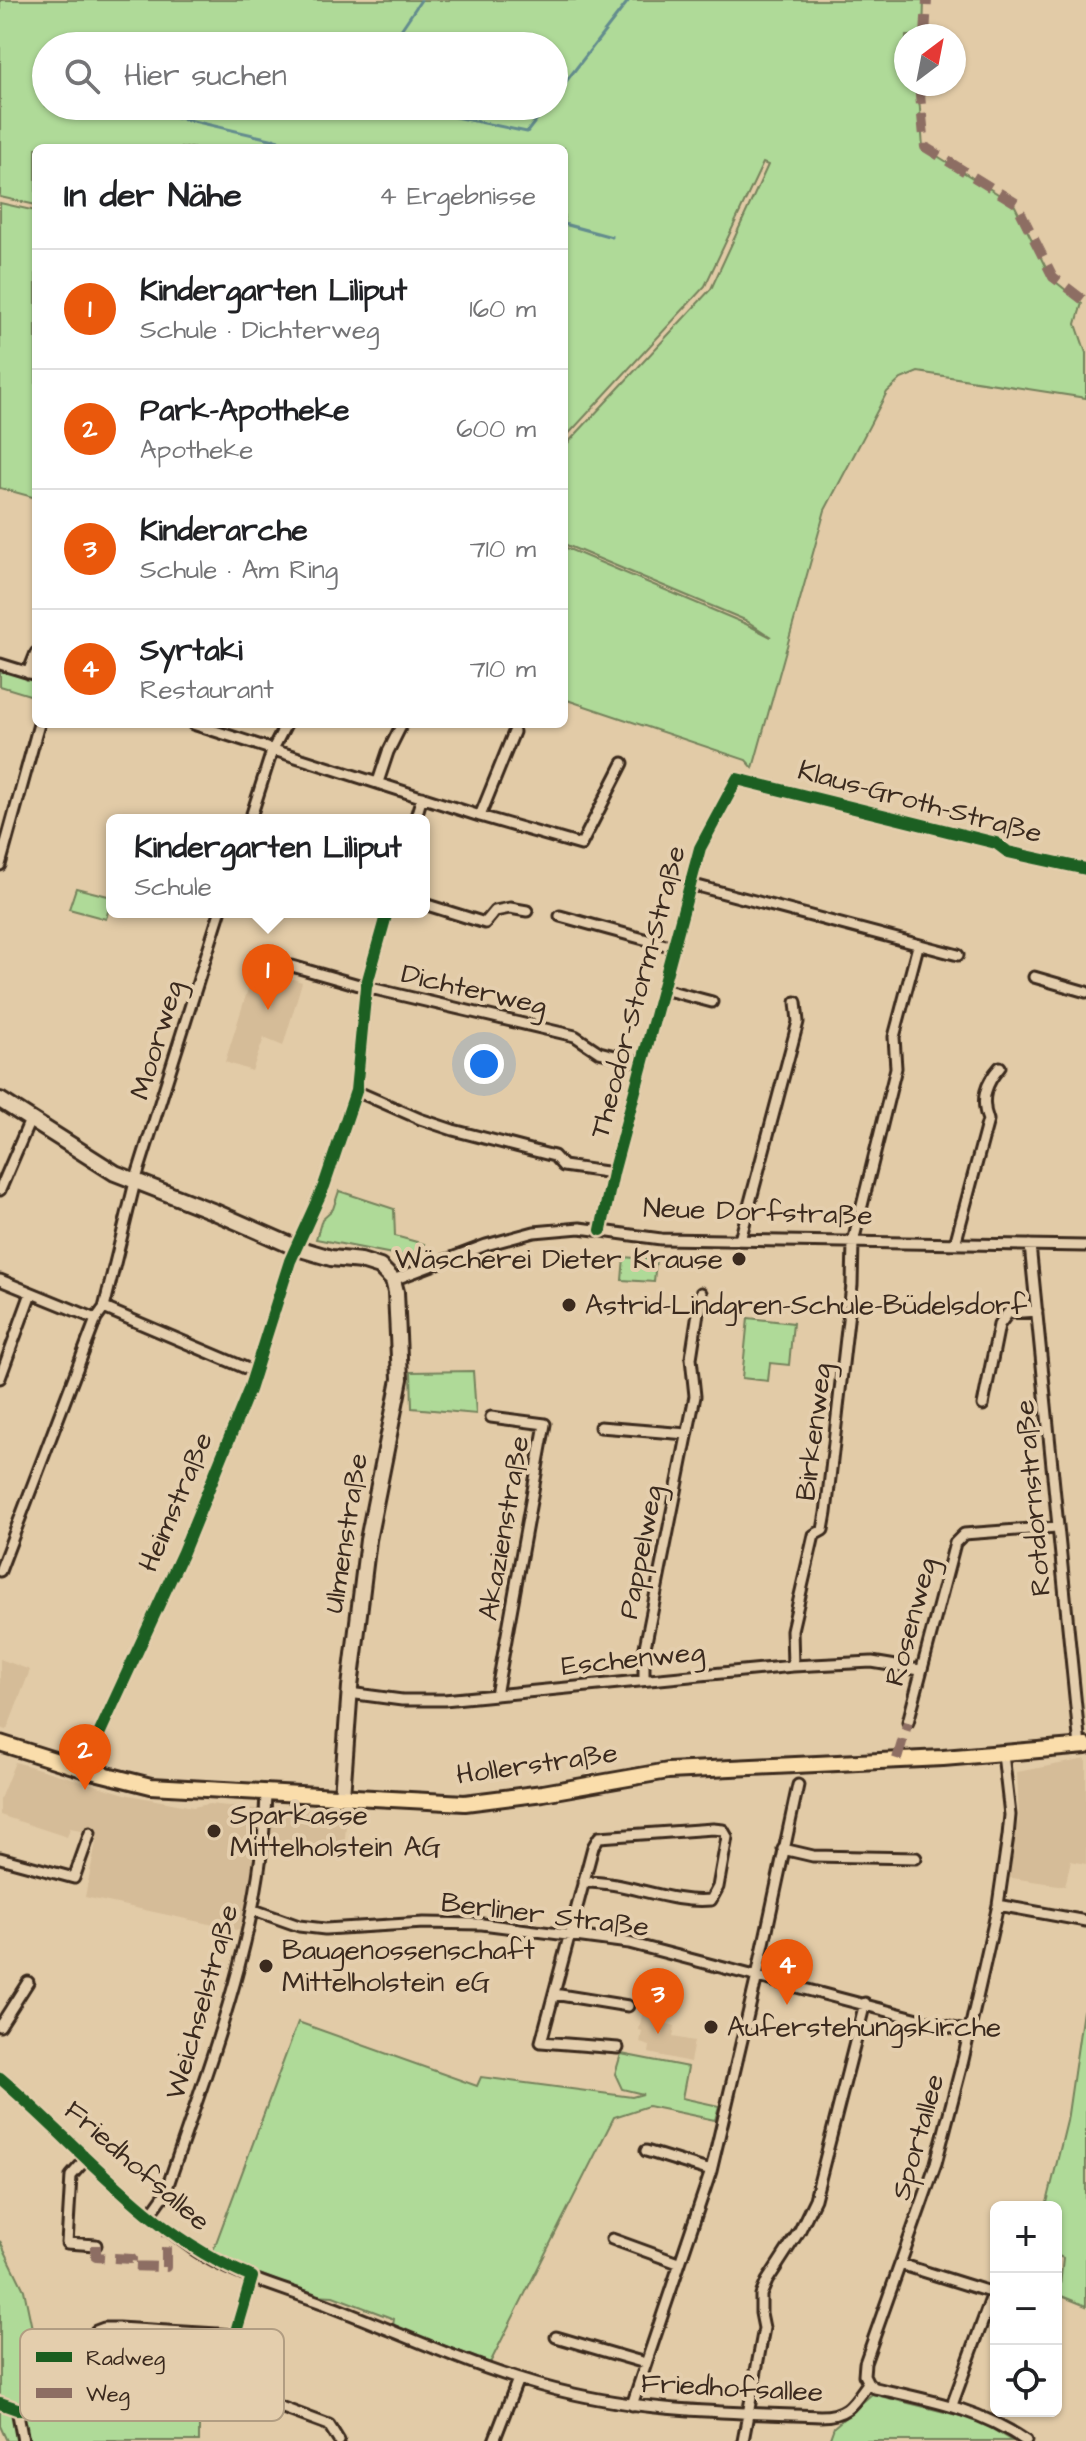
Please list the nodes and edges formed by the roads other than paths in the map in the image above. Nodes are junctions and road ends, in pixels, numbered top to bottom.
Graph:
1 (0, 664) edge
2 (32, 674) edge
3 (38, 728) edge
4 (205, 728) edge
5 (284, 728) edge
6 (400, 728) edge
7 (514, 732) dead end
8 (272, 751) junction
9 (623, 763) dead end
10 (743, 779) joint
11 (378, 782) junction
12 (422, 797) junction
13 (252, 814) edge
14 (417, 814) edge
15 (480, 816) junction
16 (0, 865) edge
17 (1086, 869) edge
18 (690, 884) junction
19 (430, 906) edge
20 (527, 911) dead end
21 (560, 916) dead end
22 (218, 918) edge
23 (385, 918) edge
24 (918, 946) junction
25 (673, 947) junction
26 (958, 955) dead end
27 (292, 966) dead end
28 (1034, 977) dead end
29 (366, 987) junction
30 (663, 989) junction
31 (1086, 992) edge
32 (712, 1002) dead end
33 (796, 1002) dead end
34 (643, 1063) junction
35 (1000, 1067) dead end
36 (356, 1091) junction
37 (0, 1100) edge
38 (30, 1120) junction
39 (613, 1173) junction
40 (135, 1182) junction
41 (0, 1190) edge
42 (601, 1230) junction
43 (740, 1240) junction
44 (853, 1242) junction
45 (955, 1244) junction
46 (1030, 1245) junction
47 (1086, 1246) edge
48 (297, 1248) junction
49 (0, 1280) edge
50 (393, 1280) junction
51 (31, 1293) junction
52 (701, 1293) dead end
53 (104, 1308) junction
54 (1037, 1311) junction
55 (96, 1319) junction
56 (255, 1372) junction
57 (0, 1378) edge
58 (983, 1405) dead end
59 (491, 1417) dead end
60 (600, 1427) dead end
61 (687, 1434) junction
62 (1057, 1527) junction
63 (0, 1571) edge
64 (793, 1666) junction
65 (920, 1670) junction
66 (644, 1679) junction
67 (349, 1693) junction
68 (496, 1695) junction
69 (908, 1722) dead end
70 (0, 1743) edge
71 (1083, 1747) edge
72 (1003, 1754) junction
73 (83, 1769) junction
74 (798, 1785) dead end
75 (266, 1793) junction
76 (342, 1796) junction
77 (90, 1833) dead end
78 (783, 1849) junction
79 (0, 1858) edge
80 (916, 1858) dead end
81 (583, 1882) junction
82 (998, 1905) junction
83 (254, 1910) junction
84 (1086, 1921) edge
85 (570, 1934) junction
86 (757, 1976) junction
87 (28, 1982) dead end
88 (554, 1994) junction
89 (865, 2003) junction
90 (628, 2006) dead end
91 (0, 2026) edge
92 (968, 2032) junction
93 (618, 2048) dead end
94 (0, 2078) edge
95 (646, 2151) dead end
96 (86, 2159) junction
97 (711, 2171) junction
98 (150, 2215) junction
99 (612, 2239) dead end
100 (96, 2245) dead end
101 (678, 2263) junction
102 (900, 2264) junction
103 (252, 2277) junction
104 (118, 2328) dead end
105 (135, 2329) edge
106 (236, 2329) edge
107 (556, 2337) dead end
108 (645, 2363) junction
109 (518, 2379) junction
110 (868, 2383) junction
111 (0, 2403) edge
112 (632, 2405) junction
113 (952, 2405) junction
114 (284, 2408) edge
115 (17, 2409) joint
116 (748, 2413) junction
117 (23, 2441) edge
118 (339, 2441) edge
119 (494, 2441) edge
120 (743, 2441) edge
121 (1026, 2441) edge

1 - 2 street
3 - 16 street
4 - 8 street
5 - 8 street
6 - 11 street
7 - 15 street
8 - 11 street
8 - 13 street
9 - 15 street
10 - 17 street, Klaus-Groth-Straße
10 - 18 street, Theodor-Storm-Straße
11 - 12 street
12 - 14 street
12 - 15 street
18 - 24 street
18 - 25 street, Theodor-Storm-Straße
19 - 20 street
21 - 25 street
22 - 40 street, Moorweg
23 - 29 street, Heimstraße
24 - 26 street
24 - 44 street
25 - 30 street, Theodor-Storm-Straße
27 - 29 street, Dichterweg
28 - 31 street
29 - 34 street, Dichterweg
29 - 36 street, Heimstraße
30 - 32 street, Theodor-Storm-Straße
30 - 34 street, Theodor-Storm-Straße
33 - 43 street
34 - 39 street, Theodor-Storm-Straße
35 - 45 street
36 - 39 street
36 - 48 street, Heimstraße
37 - 38 street
38 - 40 street
38 - 41 street
39 - 42 street, Theodor-Storm-Straße
40 - 48 street
40 - 53 street, Moorweg
42 - 43 street, Neue Dorfstraße
42 - 50 street, Neue Dorfstraße
43 - 44 street, Neue Dorfstraße
44 - 45 street, Neue Dorfstraße
44 - 64 street, Birkenweg
45 - 46 street, Neue Dorfstraße
46 - 47 street, Neue Dorfstraße
46 - 54 street, Rotdornstraße
48 - 50 street
48 - 56 street, Heimstraße
49 - 51 street
50 - 67 street, Ulmenstraße
51 - 55 street
51 - 57 street
52 - 61 street, Pappelweg
53 - 55 street
53 - 56 street
54 - 58 street
54 - 62 street, Rotdornstraße
55 - 63 street
56 - 73 street, Heimstraße
59 - 68 street, Akazienstraße
60 - 61 street
61 - 66 street, Pappelweg
62 - 65 street, Rosenweg
62 - 71 street, Rotdornstraße
64 - 65 street, Eschenweg
64 - 66 street, Eschenweg
65 - 69 street, Rosenweg
66 - 68 street, Eschenweg
67 - 68 street, Eschenweg
67 - 76 street, Ulmenstraße
70 - 73 main road, Hollerstraße
71 - 72 main road, Hollerstraße
72 - 76 main road, Hollerstraße
72 - 82 street, Sportallee
73 - 75 main road, Hollerstraße
74 - 78 street
75 - 76 main road, Hollerstraße
75 - 83 street, Weichselstraße
77 - 79 street
78 - 80 street
78 - 86 street
81 - 81 street
81 - 85 street
82 - 84 street
82 - 92 street, Sportallee
83 - 85 street, Berliner Straße
83 - 98 street, Weichselstraße
85 - 86 street, Berliner Straße
85 - 88 street
86 - 89 street, Berliner Straße
86 - 97 street
87 - 91 street
88 - 90 street
88 - 93 street
89 - 92 street, Berliner Straße
89 - 116 street
92 - 102 street, Sportallee
94 - 96 street, Friedhofsallee
95 - 97 street
96 - 98 street, Friedhofsallee
96 - 100 street
97 - 101 street
98 - 103 street, Friedhofsallee
99 - 101 street
101 - 108 street
102 - 110 street, Sportallee
102 - 113 street
103 - 106 street
103 - 109 street, Friedhofsallee
104 - 105 street
107 - 108 street
108 - 112 street
109 - 112 street, Friedhofsallee
109 - 119 street
110 - 113 street
110 - 116 street, Friedhofsallee
111 - 115 street
112 - 116 street, Friedhofsallee
113 - 121 street
114 - 118 street
115 - 117 street
116 - 120 street

